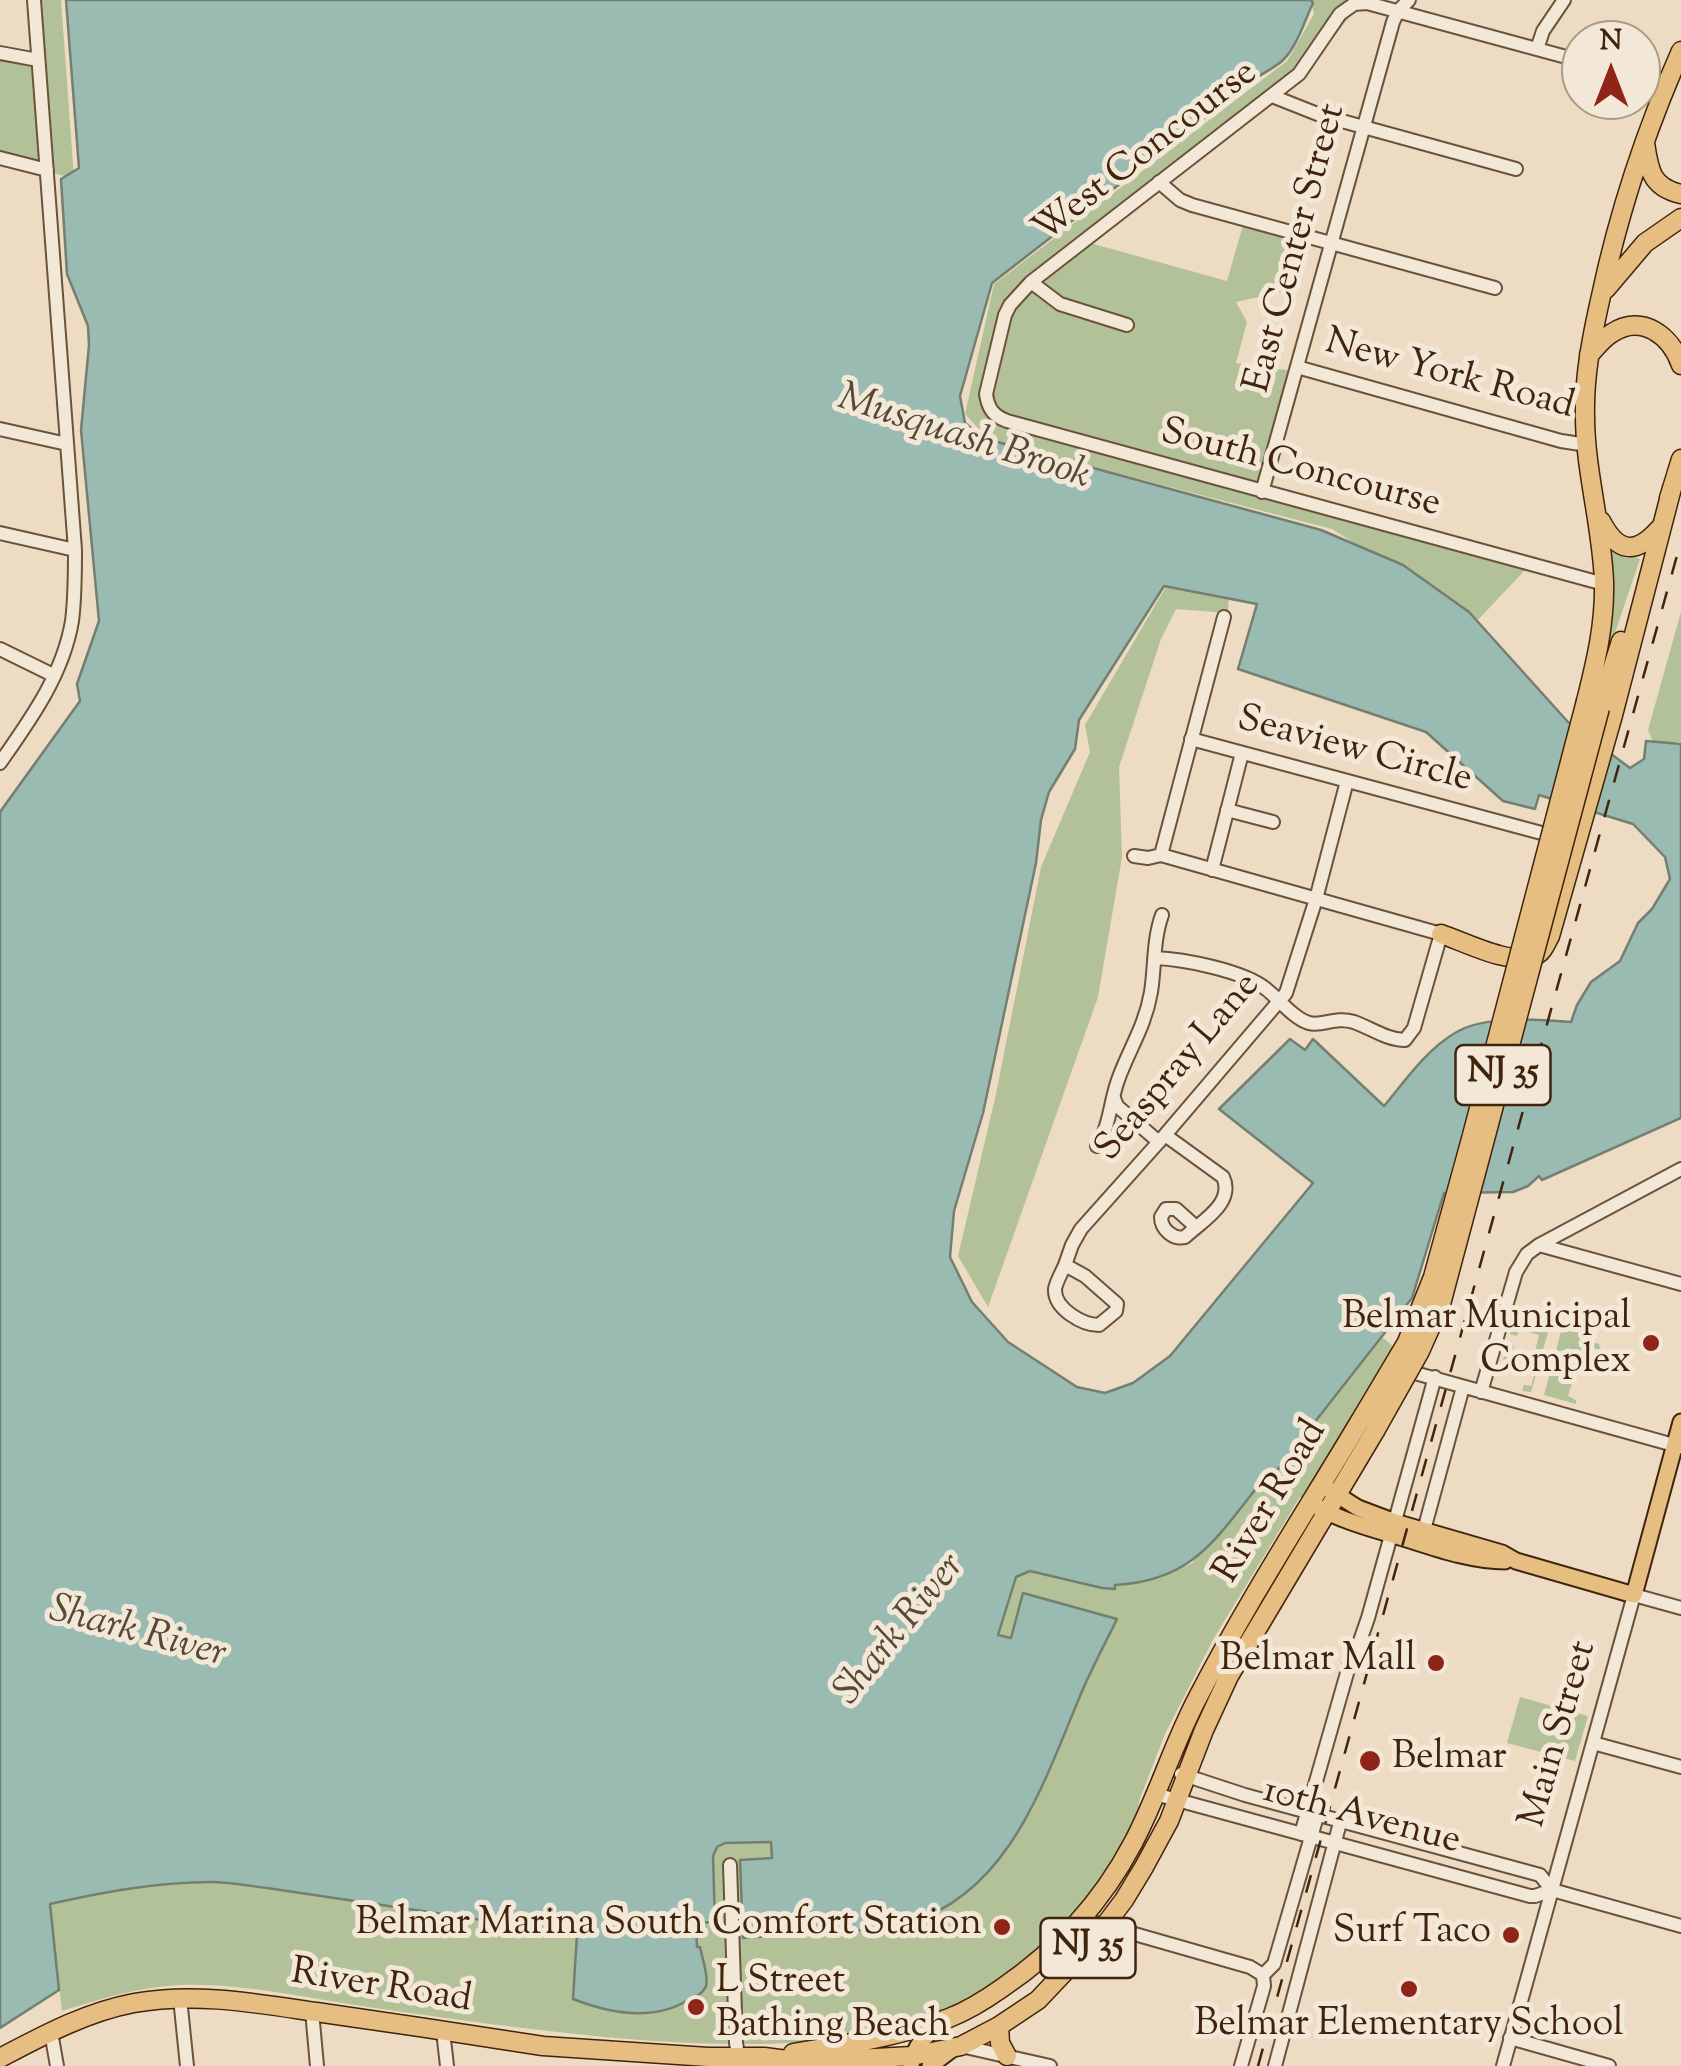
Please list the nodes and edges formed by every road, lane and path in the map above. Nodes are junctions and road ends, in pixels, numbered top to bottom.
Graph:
1 (34, 0) edge
2 (1409, 0) edge
3 (1564, 0) edge
4 (1395, 16) junction
5 (1537, 49) junction
6 (1681, 51) edge
7 (0, 53) edge
8 (1561, 56) edge
9 (38, 60) junction
10 (1661, 86) edge
11 (1665, 88) junction
12 (1272, 96) junction
13 (1363, 126) junction
14 (1645, 143) junction
15 (0, 158) edge
16 (1516, 169) dead end
17 (46, 170) junction
18 (1159, 182) junction
19 (1681, 194) edge
20 (1681, 218) edge
21 (1331, 243) junction
22 (1031, 282) junction
23 (1495, 288) dead end
24 (1601, 296) junction
25 (1127, 325) dead end
26 (1588, 355) junction
27 (1681, 365) edge
28 (1296, 368) junction
29 (988, 404) joint
30 (0, 429) edge
31 (67, 444) junction
32 (1587, 445) junction
33 (1681, 459) edge
34 (1672, 488) junction
35 (1262, 492) junction
36 (1596, 512) junction
37 (1659, 529) junction
38 (0, 533) edge
39 (75, 550) junction
40 (1604, 584) junction
41 (1224, 617) dead end
42 (0, 649) edge
43 (54, 675) junction
44 (1600, 708) junction
45 (1191, 739) junction
46 (1242, 752) junction
47 (0, 763) edge
48 (1348, 781) junction
49 (1227, 810) junction
50 (1273, 822) dead end
51 (1550, 835) junction
52 (1161, 855) junction
53 (1134, 856) dead end
54 (1212, 870) junction
55 (1316, 899) junction
56 (1162, 915) dead end
57 (1441, 934) junction
58 (1155, 958) junction
59 (1280, 1001) junction
60 (1114, 1098) junction
61 (1162, 1139) junction
62 (1097, 1146) dead end
63 (1681, 1169) edge
64 (1196, 1227) dead end
65 (1539, 1245) junction
66 (1064, 1265) junction
67 (1681, 1284) edge
68 (1385, 1365) dead end
69 (1436, 1378) junction
70 (1463, 1387) junction
71 (1482, 1392) junction
72 (1681, 1422) edge
73 (1368, 1426) junction
74 (1678, 1446) edge
75 (1329, 1490) junction
76 (1319, 1508) junction
77 (1393, 1529) junction
78 (1424, 1530) junction
79 (1514, 1560) junction
80 (1634, 1595) junction
81 (1681, 1608) edge
82 (1593, 1743) junction
83 (1681, 1767) edge
84 (1166, 1768) junction
85 (1186, 1776) junction
86 (1155, 1794) junction
87 (1177, 1800) junction
88 (1272, 1802) junction
89 (1313, 1812) junction
90 (1341, 1819) junction
91 (1266, 1824) junction
92 (1306, 1836) junction
93 (1409, 1838) junction
94 (1336, 1845) junction
95 (1404, 1862) junction
96 (730, 1865) dead end
97 (1552, 1890) junction
98 (1082, 1920) junction
99 (1105, 1926) junction
100 (1681, 1926) edge
101 (1263, 1975) junction
102 (180, 1998) junction
103 (312, 2012) junction
104 (952, 2017) junction
105 (999, 2026) junction
106 (443, 2031) junction
107 (52, 2032) junction
108 (1510, 2038) junction
109 (956, 2048) junction
110 (1008, 2056) junction
111 (764, 2057) junction
112 (0, 2058) edge
113 (740, 2061) edge
114 (912, 2061) edge
115 (57, 2066) edge
116 (187, 2066) edge
117 (317, 2066) edge
118 (447, 2066) edge
119 (930, 2066) edge
120 (1050, 2066) edge
121 (1241, 2066) edge
122 (1275, 2066) edge
123 (1503, 2066) edge
124 (1609, 2066) edge

1 - 9 street
2 - 4 street
3 - 5 street
4 - 5 street, West Concourse
4 - 12 street, West Concourse
4 - 13 street, East Center Street
5 - 8 street, West Concourse
6 - 11 highway, NJ 35
7 - 9 street
9 - 17 street
10 - 11 street
11 - 14 highway, NJ 35
12 - 13 street
12 - 18 street, West Concourse
13 - 16 street
13 - 21 street, East Center Street
14 - 19 highway
14 - 24 highway, NJ 35
15 - 17 street
17 - 31 street
18 - 21 street
18 - 22 street, West Concourse
20 - 24 highway
21 - 23 street
21 - 28 street, East Center Street
22 - 25 street
22 - 29 street, West Concourse
24 - 26 highway, NJ 35
26 - 27 highway
26 - 32 highway, NJ 35
28 - 32 street, New York Road
28 - 35 street, East Center Street
29 - 35 street, South Concourse
30 - 31 street
31 - 39 street
32 - 36 highway, NJ 35
33 - 34 highway, NJ 35
34 - 37 highway, NJ 35
34 - 44 highway
35 - 40 street, South Concourse
36 - 37 highway
36 - 40 highway, NJ 35
37 - 44 highway, NJ 35
38 - 39 street
39 - 43 street
40 - 44 highway, NJ 35
41 - 45 street
42 - 43 street
43 - 47 street
44 - 51 highway, River Road / NJ 35, bridge
44 - 57 highway
44 - 73 highway, NJ 35, bridge
45 - 46 street, Seaview Circle
45 - 52 street, Seaview Circle
46 - 48 street, Seaview Circle
46 - 49 street
48 - 51 street, Seaview Circle
48 - 55 street, Seaspray Lane
49 - 50 street
49 - 54 street
51 - 73 highway, River Road / NJ 35, bridge
52 - 53 street
52 - 54 street
54 - 55 street
55 - 57 street
55 - 59 street, Seaspray Lane
56 - 58 street
57 - 59 street
58 - 59 street
58 - 60 street
59 - 61 street, Seaspray Lane
60 - 61 street
60 - 62 street
61 - 64 street
61 - 66 street, Seaspray Lane
63 - 65 street
65 - 67 street
65 - 71 street
66 - 66 street
68 - 69 street
69 - 70 street
69 - 77 street
70 - 71 street
70 - 78 street
71 - 74 street
72 - 74 main road, Main Street
73 - 75 highway, River Road / NJ 35
74 - 80 main road, Main Street
75 - 76 highway, River Road / NJ 35
75 - 77 main road
76 - 77 main road
76 - 84 highway, River Road / NJ 35
76 - 85 highway, River Road / NJ 35
77 - 78 main road
77 - 79 main road
77 - 89 street
78 - 79 main road
79 - 80 main road
80 - 81 street
80 - 82 street, Main Street
82 - 83 street
82 - 97 street, Main Street
84 - 85 street, 10th Avenue
84 - 86 highway, River Road / NJ 35
85 - 87 highway, River Road / NJ 35
85 - 88 street, 10th Avenue
86 - 87 street, 10th Avenue
86 - 98 highway, River Road / NJ 35
87 - 91 street, 10th Avenue
87 - 99 highway, River Road / NJ 35
88 - 89 street, 10th Avenue
88 - 91 street
89 - 90 street, 10th Avenue
89 - 92 street
90 - 93 street, 10th Avenue
90 - 94 street
91 - 92 street, 10th Avenue
92 - 94 street, 10th Avenue
92 - 101 street
93 - 95 street
93 - 97 street, 10th Avenue
94 - 95 street, 10th Avenue
94 - 122 street
95 - 97 street, 10th Avenue
96 - 113 street
97 - 100 street, 10th Avenue
97 - 108 street, Main Street
98 - 99 street
98 - 104 highway, River Road / NJ 35
99 - 101 street
99 - 105 highway, River Road / NJ 35
101 - 121 street
102 - 103 highway, River Road / NJ 35
102 - 107 highway, River Road / NJ 35
102 - 116 street
103 - 106 highway, River Road / NJ 35
103 - 117 street
104 - 111 highway, River Road / NJ 35
104 - 114 main road
105 - 109 highway, River Road / NJ 35
105 - 110 highway
106 - 113 highway, River Road / NJ 35
106 - 118 street
107 - 112 highway, River Road / NJ 35
107 - 115 street
108 - 123 street, Main Street
108 - 124 street
109 - 110 street
109 - 114 highway, River Road / NJ 35
109 - 119 main road
110 - 120 street
111 - 113 highway, River Road / NJ 35
111 - 114 highway, River Road / NJ 35

